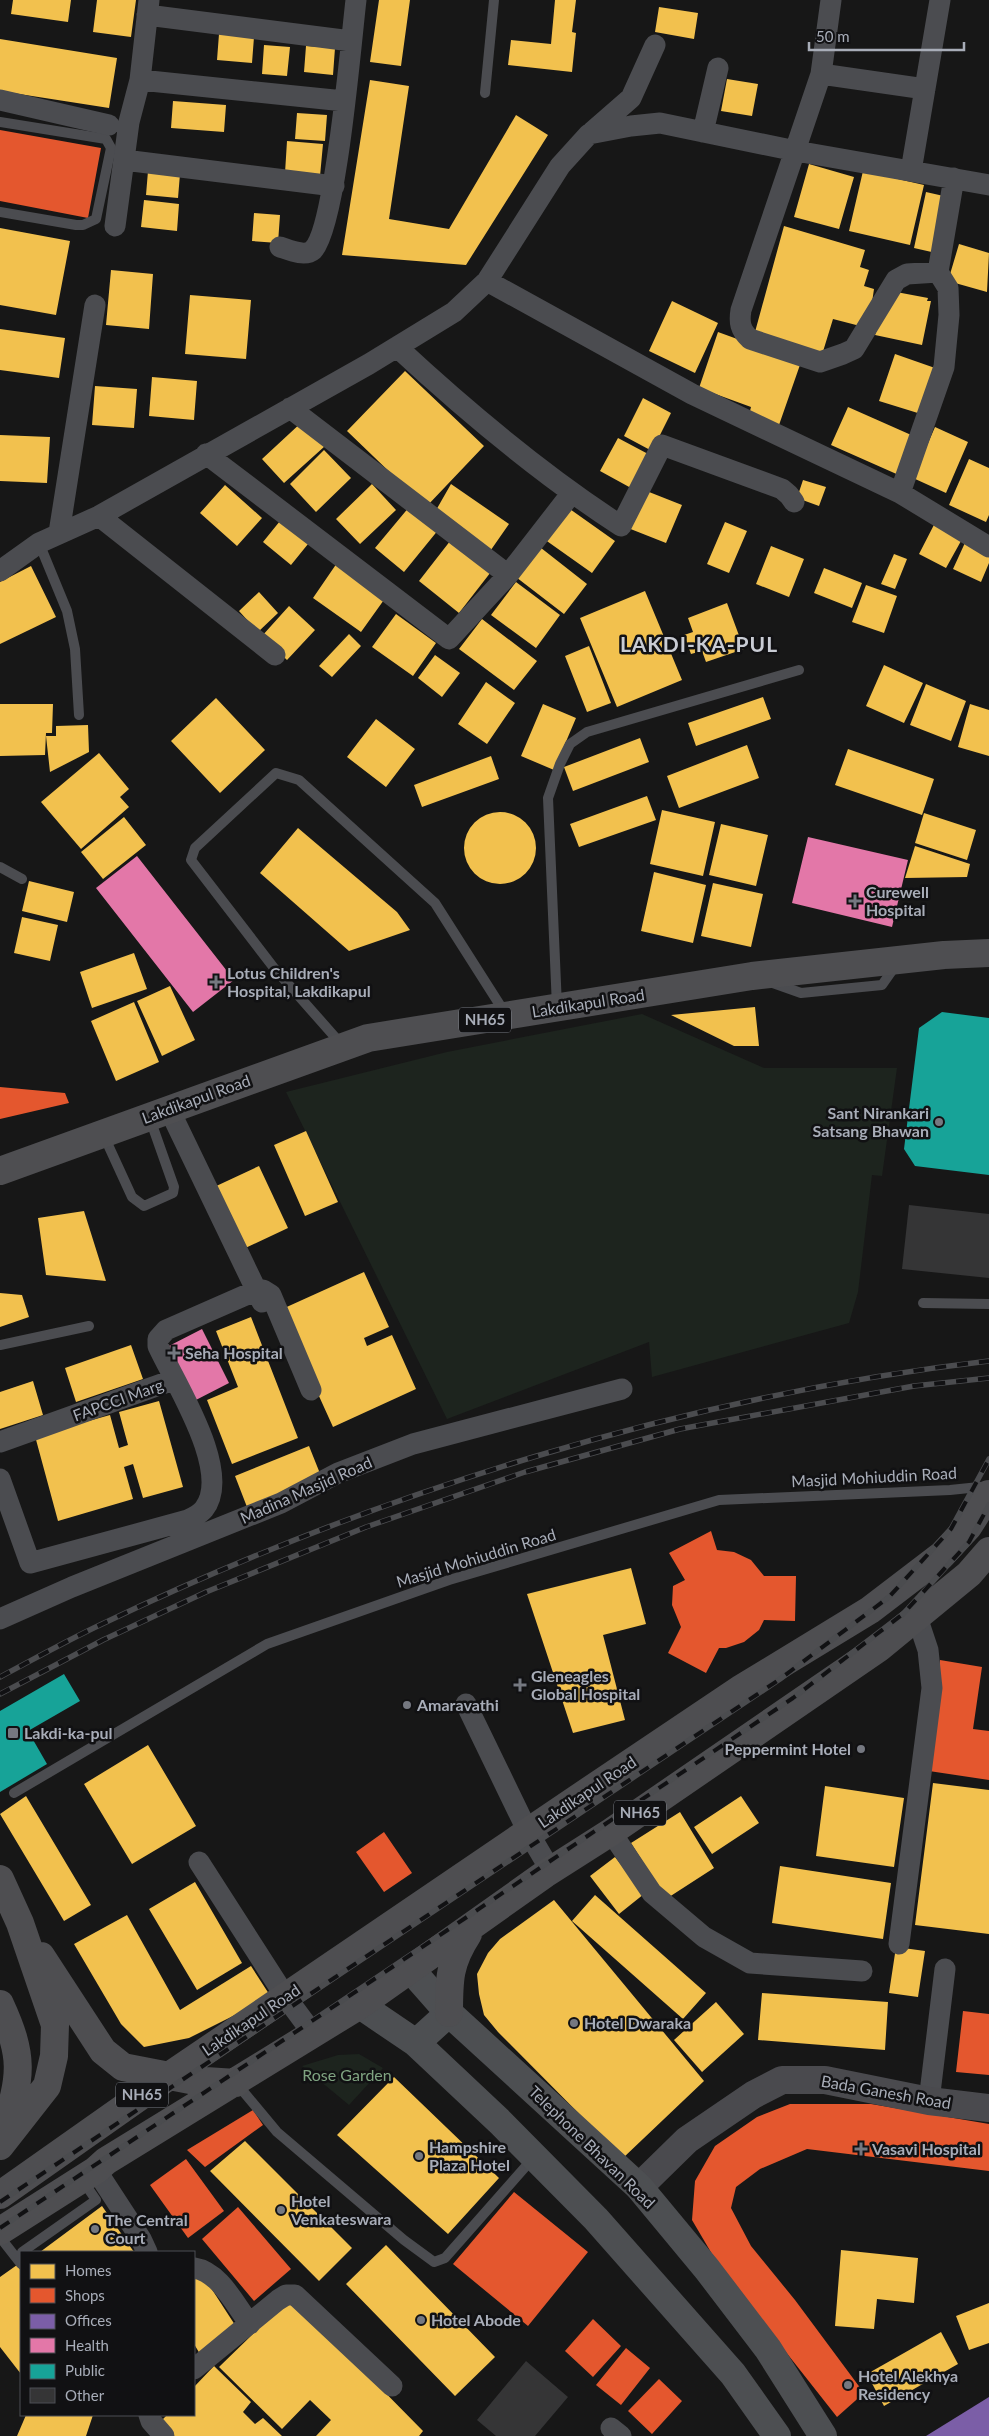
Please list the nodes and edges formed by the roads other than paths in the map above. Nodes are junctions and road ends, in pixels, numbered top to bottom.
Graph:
1 (356, 0) edge
2 (494, 0) edge
3 (831, 0) edge
4 (940, 0) edge
5 (148, 8) edge
6 (351, 41) junction
7 (655, 45) dead end
8 (718, 68) dead end
9 (821, 74) junction
10 (140, 80) junction
11 (925, 89) junction
12 (485, 93) dead end
13 (0, 100) edge
14 (344, 101) junction
15 (0, 122) edge
16 (110, 125) dead end
17 (703, 132) junction
18 (589, 134) junction
19 (796, 151) junction
20 (124, 160) junction
21 (911, 171) junction
22 (954, 178) junction
23 (989, 185) edge
24 (334, 186) junction
25 (0, 212) edge
26 (115, 226) dead end
27 (280, 247) dead end
28 (938, 272) junction
29 (487, 281) junction
30 (94, 305) dead end
31 (397, 347) junction
32 (290, 408) junction
33 (206, 454) junction
34 (900, 493) junction
35 (571, 494) junction
36 (794, 502) dead end
37 (99, 516) junction
38 (59, 533) junction
39 (39, 543) junction
40 (989, 547) edge
41 (0, 571) edge
42 (508, 575) junction
43 (275, 655) dead end
44 (798, 670) dead end
45 (79, 715) dead end
46 (0, 867) edge
47 (22, 879) dead end
48 (989, 953) edge
49 (557, 1009) junction
50 (507, 1016) junction
51 (343, 1047) junction
52 (159, 1112) junction
53 (102, 1133) junction
54 (0, 1171) edge
55 (257, 1290) junction
56 (923, 1304) dead end
57 (989, 1304) edge
58 (89, 1326) dead end
59 (0, 1345) edge
60 (173, 1380) junction
61 (622, 1389) dead end
62 (307, 1397) dead end
63 (0, 1442) edge
64 (0, 1479) edge
65 (989, 1486) edge
66 (989, 1494) edge
67 (987, 1556) edge
68 (917, 1617) junction
69 (0, 1619) edge
70 (466, 1704) dead end
71 (14, 1793) dead end
72 (528, 1832) junction
73 (611, 1832) junction
74 (199, 1862) dead end
75 (551, 1871) junction
76 (0, 1879) edge
77 (20, 1923) junction
78 (471, 1928) junction
79 (899, 1944) dead end
80 (945, 1969) dead end
81 (412, 1971) junction
82 (862, 1971) dead end
83 (285, 1996) junction
84 (0, 2004) edge
85 (360, 2005) junction
86 (449, 2013) junction
87 (314, 2035) junction
88 (416, 2043) junction
89 (169, 2076) junction
90 (236, 2083) junction
91 (929, 2101) junction
92 (989, 2108) edge
93 (0, 2141) edge
94 (0, 2146) edge
95 (534, 2157) junction
96 (91, 2183) junction
97 (639, 2187) junction
98 (0, 2195) edge
99 (0, 2231) edge
100 (0, 2237) edge
101 (25, 2251) edge
102 (148, 2251) edge
103 (20, 2256) edge
104 (195, 2268) edge
105 (250, 2324) junction
106 (196, 2362) edge
107 (392, 2386) dead end
108 (149, 2416) edge
109 (164, 2436) edge
110 (777, 2436) edge
111 (823, 2436) edge

1 - 6 street
2 - 12 lane
3 - 9 street
4 - 11 street
5 - 6 street
5 - 10 street
6 - 14 street
7 - 18 street
8 - 17 street
9 - 11 street
9 - 19 street
10 - 14 street
10 - 20 street
11 - 21 street
13 - 16 street
14 - 24 street
15 - 25 lane
17 - 18 street
17 - 19 street
18 - 29 street
19 - 21 street
19 - 28 street
20 - 24 street
20 - 26 street
21 - 22 street
22 - 23 street
22 - 28 street
24 - 27 street
28 - 34 street
29 - 31 street
29 - 34 street
30 - 38 street
31 - 32 street
31 - 35 street
32 - 33 street
32 - 42 street
33 - 37 street
33 - 42 street
34 - 40 street
35 - 36 street
35 - 42 street
37 - 38 street
37 - 43 street
38 - 39 street
39 - 41 street
39 - 45 lane
44 - 49 lane
46 - 47 lane
48 - 49 highway, Lakdikapul Road / NH65
49 - 50 highway, Lakdikapul Road / NH65
50 - 51 highway, Lakdikapul Road / NH65
50 - 51 lane
51 - 52 highway, Lakdikapul Road / NH65
52 - 53 highway, Lakdikapul Road / NH65
52 - 53 lane
52 - 55 street
53 - 54 highway, Lakdikapul Road / NH65
55 - 60 street, FAPCCI Marg
55 - 62 street
56 - 57 lane
58 - 59 lane
60 - 63 street, FAPCCI Marg
60 - 64 street
61 - 69 street, Madina Masjid Road
65 - 71 lane, Masjid Mohiuddin Road
66 - 72 highway, Lakdikapul Road / NH65
67 - 68 highway, NH65
68 - 73 highway, NH65
68 - 79 street
70 - 72 street
72 - 75 street
72 - 83 highway, Lakdikapul Road / NH65
73 - 75 highway, NH65
73 - 82 street
74 - 83 street
75 - 78 highway, NH65
76 - 77 highway, Lakdikapul Road / NH65
77 - 89 highway, Lakdikapul Road / NH65
77 - 94 highway, Lakdikapul Road / NH65
78 - 81 highway, NH65
78 - 86 highway
80 - 91 street
81 - 85 highway, NH65
81 - 86 main road, Telephone Bhavan Road
83 - 87 street
83 - 89 highway, Lakdikapul Road / NH65
84 - 93 highway
85 - 87 highway, NH65
85 - 88 main road
86 - 88 main road
86 - 97 main road, Telephone Bhavan Road
87 - 90 highway, NH65
88 - 95 main road
89 - 90 highway, Lakdikapul Road / NH65
89 - 98 highway, Lakdikapul Road / NH65
90 - 95 lane
90 - 96 highway, NH65
91 - 92 street, Bada Ganesh Road
91 - 97 street, Bada Ganesh Road
95 - 110 main road
96 - 99 highway, NH65
96 - 101 lane
96 - 102 street
97 - 111 main road, Telephone Bhavan Road
100 - 103 lane
104 - 105 street
105 - 106 street
105 - 107 street
108 - 109 street

